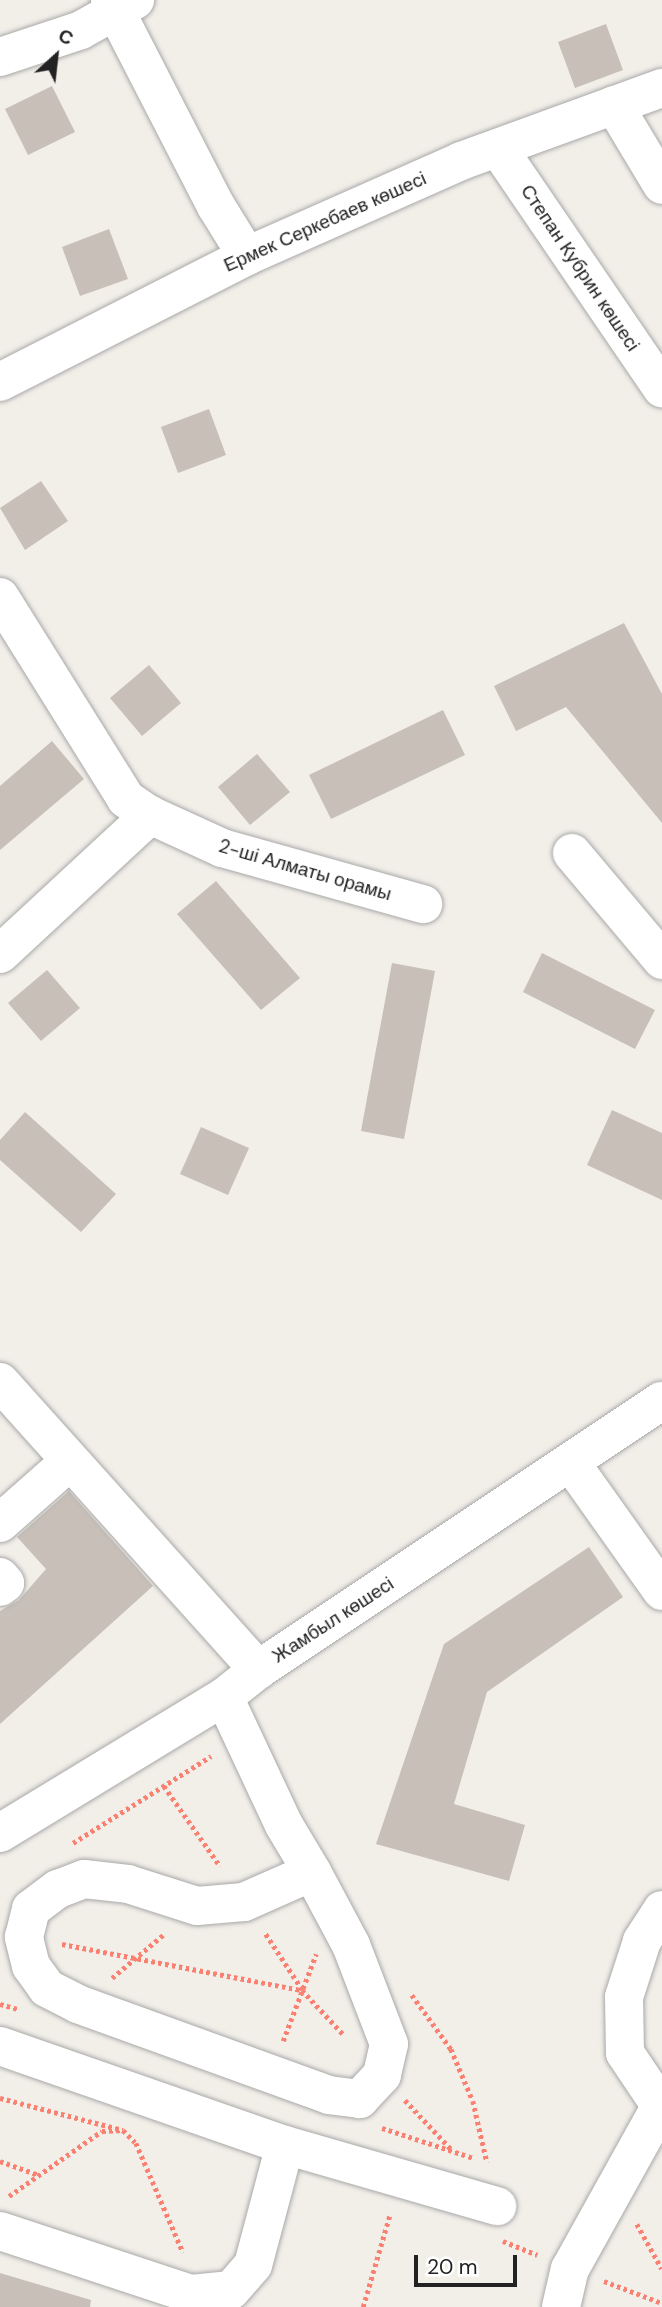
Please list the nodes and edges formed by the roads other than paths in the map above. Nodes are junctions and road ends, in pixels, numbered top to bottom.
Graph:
1 (121, 3) edge
2 (0, 58) edge
3 (662, 88) edge
4 (614, 105) junction
5 (498, 148) junction
6 (662, 185) edge
7 (247, 256) junction
8 (0, 382) edge
9 (662, 388) edge
10 (0, 597) edge
11 (150, 815) junction
12 (572, 853) dead end
13 (423, 904) dead end
14 (0, 954) edge
15 (662, 960) edge
16 (0, 1382) edge
17 (662, 1401) edge
18 (69, 1462) junction
19 (571, 1463) junction
20 (0, 1523) edge
21 (0, 1577) edge
22 (0, 1587) edge
23 (662, 1591) edge
24 (258, 1670) junction
25 (224, 1698) junction
26 (0, 1833) edge
27 (312, 1872) junction
28 (662, 1910) edge
29 (0, 2046) edge
30 (661, 2107) edge
31 (285, 2145) junction
32 (637, 2175) edge
33 (496, 2228) dead end
34 (0, 2231) edge
35 (561, 2307) edge

1 - 2 street
1 - 7 street
3 - 4 street, Ермек Серкебаев көшесі
4 - 5 street, Ермек Серкебаев көшесі
4 - 6 street
5 - 7 street, Ермек Серкебаев көшесі
5 - 9 street, Степан Кубрин көшесі
7 - 8 street, Ермек Серкебаев көшесі
10 - 11 street, 2-ші Алматы орамы
11 - 13 street, 2-ші Алматы орамы
11 - 14 street
12 - 15 street
16 - 18 street
17 - 19 street, Жамбыл көшесі
18 - 20 street
18 - 24 street
19 - 23 street
19 - 24 street, Жамбыл көшесі
21 - 22 street
24 - 25 street, Жамбыл көшесі
25 - 26 street, Жамбыл көшесі
25 - 27 street
27 - 27 street
28 - 30 street
29 - 31 street
30 - 32 street
31 - 33 street
31 - 34 street
32 - 35 street

